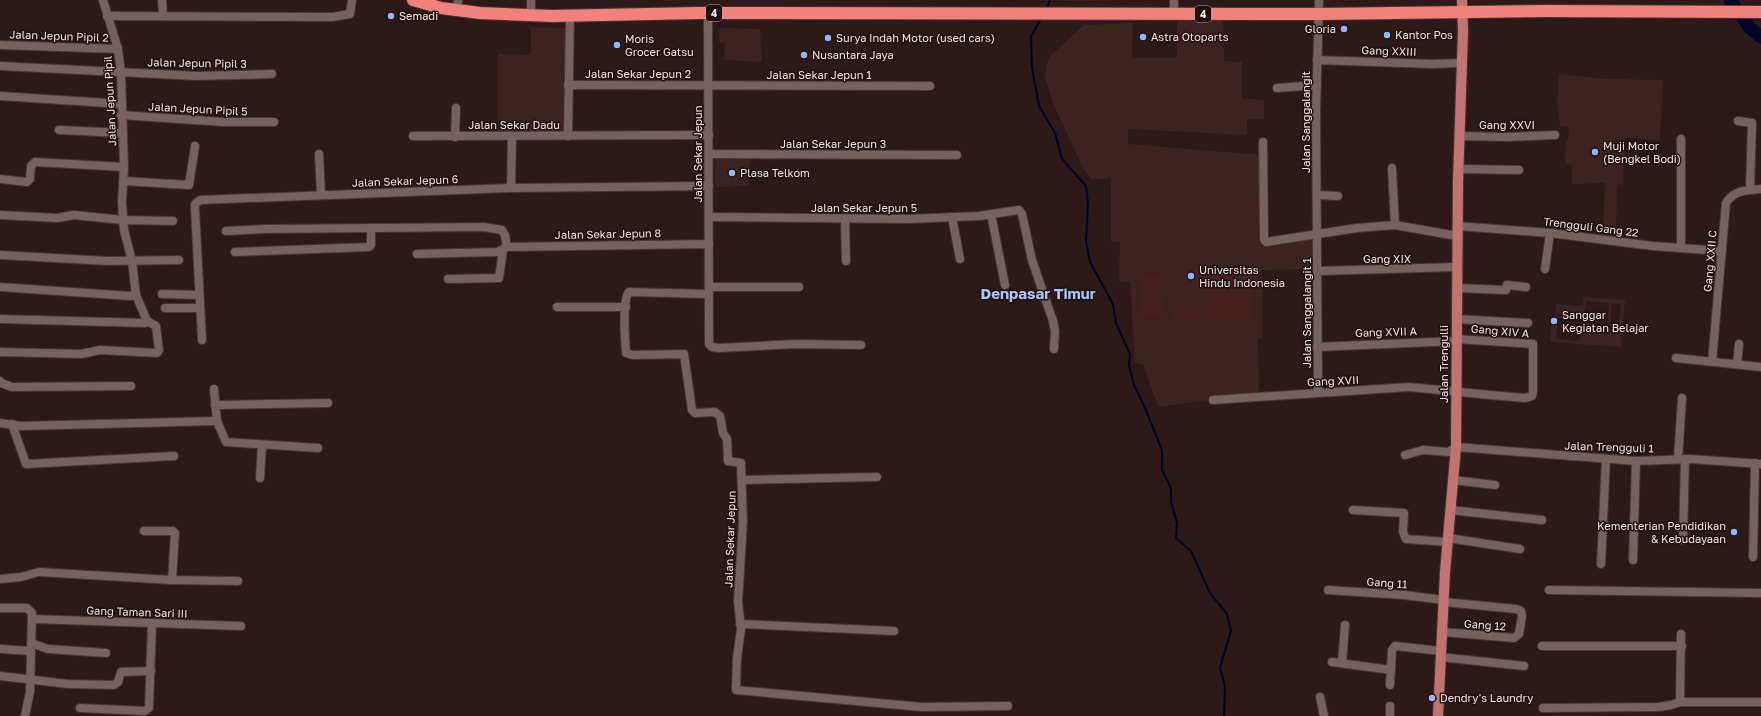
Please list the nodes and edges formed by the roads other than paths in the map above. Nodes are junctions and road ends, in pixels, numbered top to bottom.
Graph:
1 (103, 0) edge
2 (162, 0) edge
3 (352, 0) edge
4 (413, 0) edge
5 (531, 0) edge
6 (1174, 0) edge
7 (1319, 0) edge
8 (457, 5) edge
9 (1462, 6) edge
10 (1318, 12) junction
11 (1761, 12) edge
12 (708, 13) junction
13 (1174, 14) junction
14 (107, 16) junction
15 (163, 16) junction
16 (531, 16) junction
17 (570, 16) junction
18 (0, 45) edge
19 (118, 49) junction
20 (1317, 60) junction
21 (1461, 63) junction
22 (0, 66) edge
23 (121, 73) junction
24 (272, 74) dead end
25 (568, 85) junction
26 (1317, 85) junction
27 (708, 86) junction
28 (930, 86) dead end
29 (1277, 88) dead end
30 (0, 96) edge
31 (122, 104) junction
32 (456, 108) dead end
33 (122, 116) junction
34 (1738, 120) dead end
35 (274, 122) dead end
36 (59, 130) dead end
37 (122, 133) junction
38 (709, 135) junction
39 (1555, 135) dead end
40 (413, 136) dead end
41 (512, 136) junction
42 (568, 136) junction
43 (1458, 136) junction
44 (455, 137) junction
45 (1681, 139) dead end
46 (1263, 142) dead end
47 (195, 146) dead end
48 (319, 154) dead end
49 (709, 154) junction
50 (957, 155) dead end
51 (124, 167) junction
52 (1392, 168) dead end
53 (1458, 169) junction
54 (1519, 170) dead end
55 (0, 179) edge
56 (124, 181) junction
57 (709, 186) junction
58 (511, 188) junction
59 (1761, 189) edge
60 (1750, 190) junction
61 (321, 194) junction
62 (1317, 194) junction
63 (1338, 196) dead end
64 (991, 214) junction
65 (0, 215) edge
66 (709, 217) junction
67 (952, 217) junction
68 (845, 219) junction
69 (123, 220) junction
70 (173, 221) dead end
71 (1395, 225) junction
72 (371, 228) junction
73 (226, 231) dead end
74 (1457, 231) junction
75 (1550, 233) junction
76 (1318, 234) junction
77 (709, 244) junction
78 (1681, 248) junction
79 (505, 249) junction
80 (1721, 250) junction
81 (235, 252) dead end
82 (417, 254) dead end
83 (0, 255) edge
84 (960, 258) dead end
85 (179, 260) dead end
86 (132, 261) junction
87 (846, 261) dead end
88 (1457, 267) junction
89 (1545, 269) dead end
90 (1318, 271) junction
91 (448, 280) dead end
92 (1005, 285) dead end
93 (0, 287) edge
94 (799, 287) dead end
95 (1526, 287) dead end
96 (1457, 288) junction
97 (709, 291) junction
98 (162, 294) dead end
99 (136, 295) junction
100 (200, 295) junction
101 (557, 307) dead end
102 (626, 307) junction
103 (165, 308) dead end
104 (200, 308) junction
105 (0, 319) edge
106 (1456, 319) junction
107 (147, 321) junction
108 (1528, 323) dead end
109 (202, 340) dead end
110 (1456, 340) junction
111 (1740, 344) dead end
112 (861, 345) dead end
113 (1317, 347) junction
114 (1054, 349) dead end
115 (0, 352) edge
116 (1676, 358) dead end
117 (1712, 362) junction
118 (1737, 364) junction
119 (1761, 367) edge
120 (0, 382) edge
121 (131, 386) dead end
122 (214, 389) dead end
123 (1455, 391) junction
124 (1318, 392) junction
125 (1682, 398) dead end
126 (1213, 400) dead end
127 (328, 403) dead end
128 (215, 405) junction
129 (217, 421) junction
130 (0, 423) edge
131 (12, 424) junction
132 (262, 445) junction
133 (1456, 447) junction
134 (318, 448) dead end
135 (1405, 455) dead end
136 (174, 456) dead end
137 (1606, 459) junction
138 (1682, 459) junction
139 (1636, 461) junction
140 (1758, 464) edge
141 (260, 478) dead end
142 (877, 478) dead end
143 (743, 480) junction
144 (1453, 480) junction
145 (1495, 485) dead end
146 (1352, 510) dead end
147 (1450, 510) junction
148 (1542, 520) dead end
149 (144, 531) dead end
150 (1448, 540) junction
151 (1683, 540) dead end
152 (1520, 549) dead end
153 (1753, 557) dead end
154 (1633, 560) dead end
155 (1601, 564) dead end
156 (0, 579) edge
157 (172, 580) junction
158 (238, 581) dead end
159 (1328, 590) dead end
160 (1549, 590) dead end
161 (1761, 593) edge
162 (1444, 601) junction
163 (0, 608) edge
164 (32, 619) junction
165 (152, 624) junction
166 (740, 624) junction
167 (1345, 625) dead end
168 (241, 626) dead end
169 (894, 631) dead end
170 (1442, 632) junction
171 (1682, 634) dead end
172 (1542, 646) dead end
173 (1682, 646) junction
174 (31, 647) junction
175 (0, 649) edge
176 (106, 654) dead end
177 (1440, 654) junction
178 (1332, 662) dead end
179 (1342, 663) junction
180 (1524, 666) dead end
181 (1391, 670) junction
182 (151, 671) junction
183 (0, 676) edge
184 (30, 679) junction
185 (1390, 685) dead end
186 (1320, 697) dead end
187 (1680, 702) junction
188 (1761, 702) edge
189 (1008, 706) dead end
190 (1390, 706) dead end
191 (80, 708) dead end
192 (1543, 708) dead end
193 (25, 716) edge
194 (1324, 716) edge
195 (1390, 716) edge
196 (1438, 716) edge

1 - 14 street, Jalan Jepun Pipil
2 - 15 street
3 - 15 street
4 - 8 highway, 4
5 - 16 street
6 - 13 street
7 - 10 street, Jalan Sanggalangit
8 - 16 highway, 4
9 - 10 highway, 4
9 - 11 highway, 4
9 - 21 main road, Jalan Trengulli
10 - 13 highway, 4
10 - 20 street, Jalan Sanggalangit
12 - 13 highway, 4
12 - 17 highway, 4
12 - 27 street, Jalan Sekar Jepun
14 - 15 street
14 - 19 street, Jalan Jepun Pipil
16 - 17 highway, 4
17 - 25 street, Jalan Sekar Dadu
18 - 19 street, Jalan Jepun Pipil 2
19 - 23 street, Jalan Jepun Pipil
20 - 21 street, Gang XXIII
20 - 26 street, Jalan Sanggalangit
21 - 43 main road, Jalan Trengulli
22 - 23 street, Jalan Jepun Pipil 3
23 - 24 street, Jalan Jepun Pipil 3
23 - 31 street, Jalan Jepun Pipil
25 - 27 street, Jalan Sekar Jepun 2
25 - 42 street, Jalan Sekar Dadu
26 - 29 street
26 - 62 street, Jalan Sanggalangit
27 - 28 street, Jalan Sekar Jepun 1
27 - 38 street, Jalan Sekar Jepun
30 - 31 street
31 - 33 street, Jalan Jepun Pipil
32 - 44 street
33 - 35 street, Jalan Jepun Pipil 5
33 - 37 street, Jalan Jepun Pipil
34 - 60 street
36 - 37 street
37 - 51 street, Jalan Jepun Pipil
38 - 42 street
38 - 49 street, Jalan Sekar Jepun
39 - 43 street, Gang XXVI
40 - 44 street, Jalan Sekar Dadu
41 - 42 street, Jalan Sekar Dadu
41 - 44 street, Jalan Sekar Dadu
41 - 58 street
43 - 53 main road, Jalan Trengulli
45 - 78 street
46 - 76 street
47 - 56 street
48 - 61 street
49 - 50 street, Jalan Sekar Jepun 3
49 - 57 street, Jalan Sekar Jepun
51 - 55 street
51 - 56 street, Jalan Jepun Pipil
52 - 71 street
53 - 54 street
53 - 74 main road, Jalan Trengulli
56 - 69 street, Jalan Jepun Pipil
57 - 58 street, Jalan Sekar Jepun 6
57 - 66 street, Jalan Sekar Jepun
58 - 61 street, Jalan Sekar Jepun 6
59 - 60 street, Gang XXII C
60 - 80 street, Gang XXII C
61 - 100 street, Jalan Sekar Jepun 6
62 - 63 street
62 - 76 street, Jalan Sanggalangit
64 - 67 street, Jalan Sekar Jepun 5
64 - 92 street
64 - 114 street, Jalan Sekar Jepun 5
65 - 69 street
66 - 68 street, Jalan Sekar Jepun 5
66 - 77 street, Jalan Sekar Jepun
67 - 68 street, Jalan Sekar Jepun 5
67 - 84 street
68 - 87 street
69 - 70 street
69 - 86 street, Jalan Jepun Pipil
71 - 74 street
71 - 76 street
72 - 73 street
72 - 79 street
72 - 81 street
74 - 75 street, Trengguli Gang 22
74 - 88 main road, Jalan Trengulli
75 - 78 street, Trengguli Gang 22
75 - 89 street
76 - 90 street, Jalan Sanggalangit 1
77 - 79 street, Jalan Sekar Jepun 8
77 - 97 street, Jalan Sekar Jepun
78 - 80 street, Trengguli Gang 22
79 - 82 street, Jalan Sekar Jepun 8
79 - 91 street
80 - 117 street, Gang XXII C
83 - 86 street
85 - 86 street
86 - 99 street, Jalan Jepun Pipil
88 - 90 street, Gang XIX
88 - 96 main road, Jalan Trengulli
90 - 113 street, Jalan Sanggalangit 1
93 - 99 street
94 - 97 street
95 - 96 street
96 - 106 main road, Jalan Trengulli
97 - 102 street, Jalan Sekar Jepun
97 - 112 street, Jalan Sekar Jepun
98 - 100 street
99 - 107 street, Jalan Jepun Pipil
100 - 104 street, Jalan Sekar Jepun 6
101 - 102 street
102 - 143 street, Jalan Sekar Jepun
103 - 104 street
104 - 109 street, Jalan Sekar Jepun 6
105 - 107 street
106 - 108 street
106 - 110 main road, Jalan Trengulli
107 - 115 street, Jalan Jepun Pipil
110 - 113 street, Gang XVII A
110 - 123 main road, Jalan Trengulli
110 - 123 street, Gang XIV A
111 - 118 street
113 - 124 street, Jalan Sanggalangit 1
116 - 117 street
117 - 118 street
118 - 119 street
120 - 121 street
122 - 128 street
123 - 124 street, Gang XVII
123 - 133 main road, Jalan Trengulli
124 - 126 street, Gang XVII
125 - 138 street
127 - 128 street
128 - 129 street
129 - 131 street
129 - 132 street
130 - 131 street
131 - 136 street
132 - 134 street
132 - 141 street
133 - 135 street, Jalan Trengguli 1
133 - 137 street, Jalan Trengguli 1
133 - 144 main road, Jalan Trengulli
137 - 139 street, Jalan Trengguli 1
137 - 155 street
138 - 139 street, Jalan Trengguli 1
138 - 140 street, Jalan Trengguli 1
138 - 151 street
139 - 154 street
140 - 153 street
142 - 143 street
143 - 166 street, Jalan Sekar Jepun
144 - 145 street
144 - 147 main road, Jalan Trengulli
146 - 150 street
147 - 148 street
147 - 150 main road, Jalan Trengulli
149 - 157 street
150 - 152 street
150 - 162 main road, Jalan Trengulli
156 - 157 street
157 - 158 street
159 - 162 street, Gang 11
160 - 161 street
162 - 170 main road, Jalan Trengulli
162 - 170 street, Gang 12
163 - 164 street
164 - 165 street, Gang Taman Sari III
164 - 174 street
165 - 168 street, Gang Taman Sari III
165 - 182 street
166 - 169 street
166 - 189 street, Jalan Sekar Jepun
167 - 179 street
170 - 177 main road, Jalan Trengulli
171 - 173 street
172 - 173 street
173 - 187 street
174 - 175 street
174 - 176 street
174 - 184 street
177 - 180 street
177 - 181 street
177 - 196 main road, Jalan Trengulli
178 - 179 street
179 - 181 street
181 - 185 street
182 - 184 street
182 - 191 street
183 - 184 street
184 - 193 street
186 - 194 street
187 - 188 street
187 - 192 street
190 - 195 street

